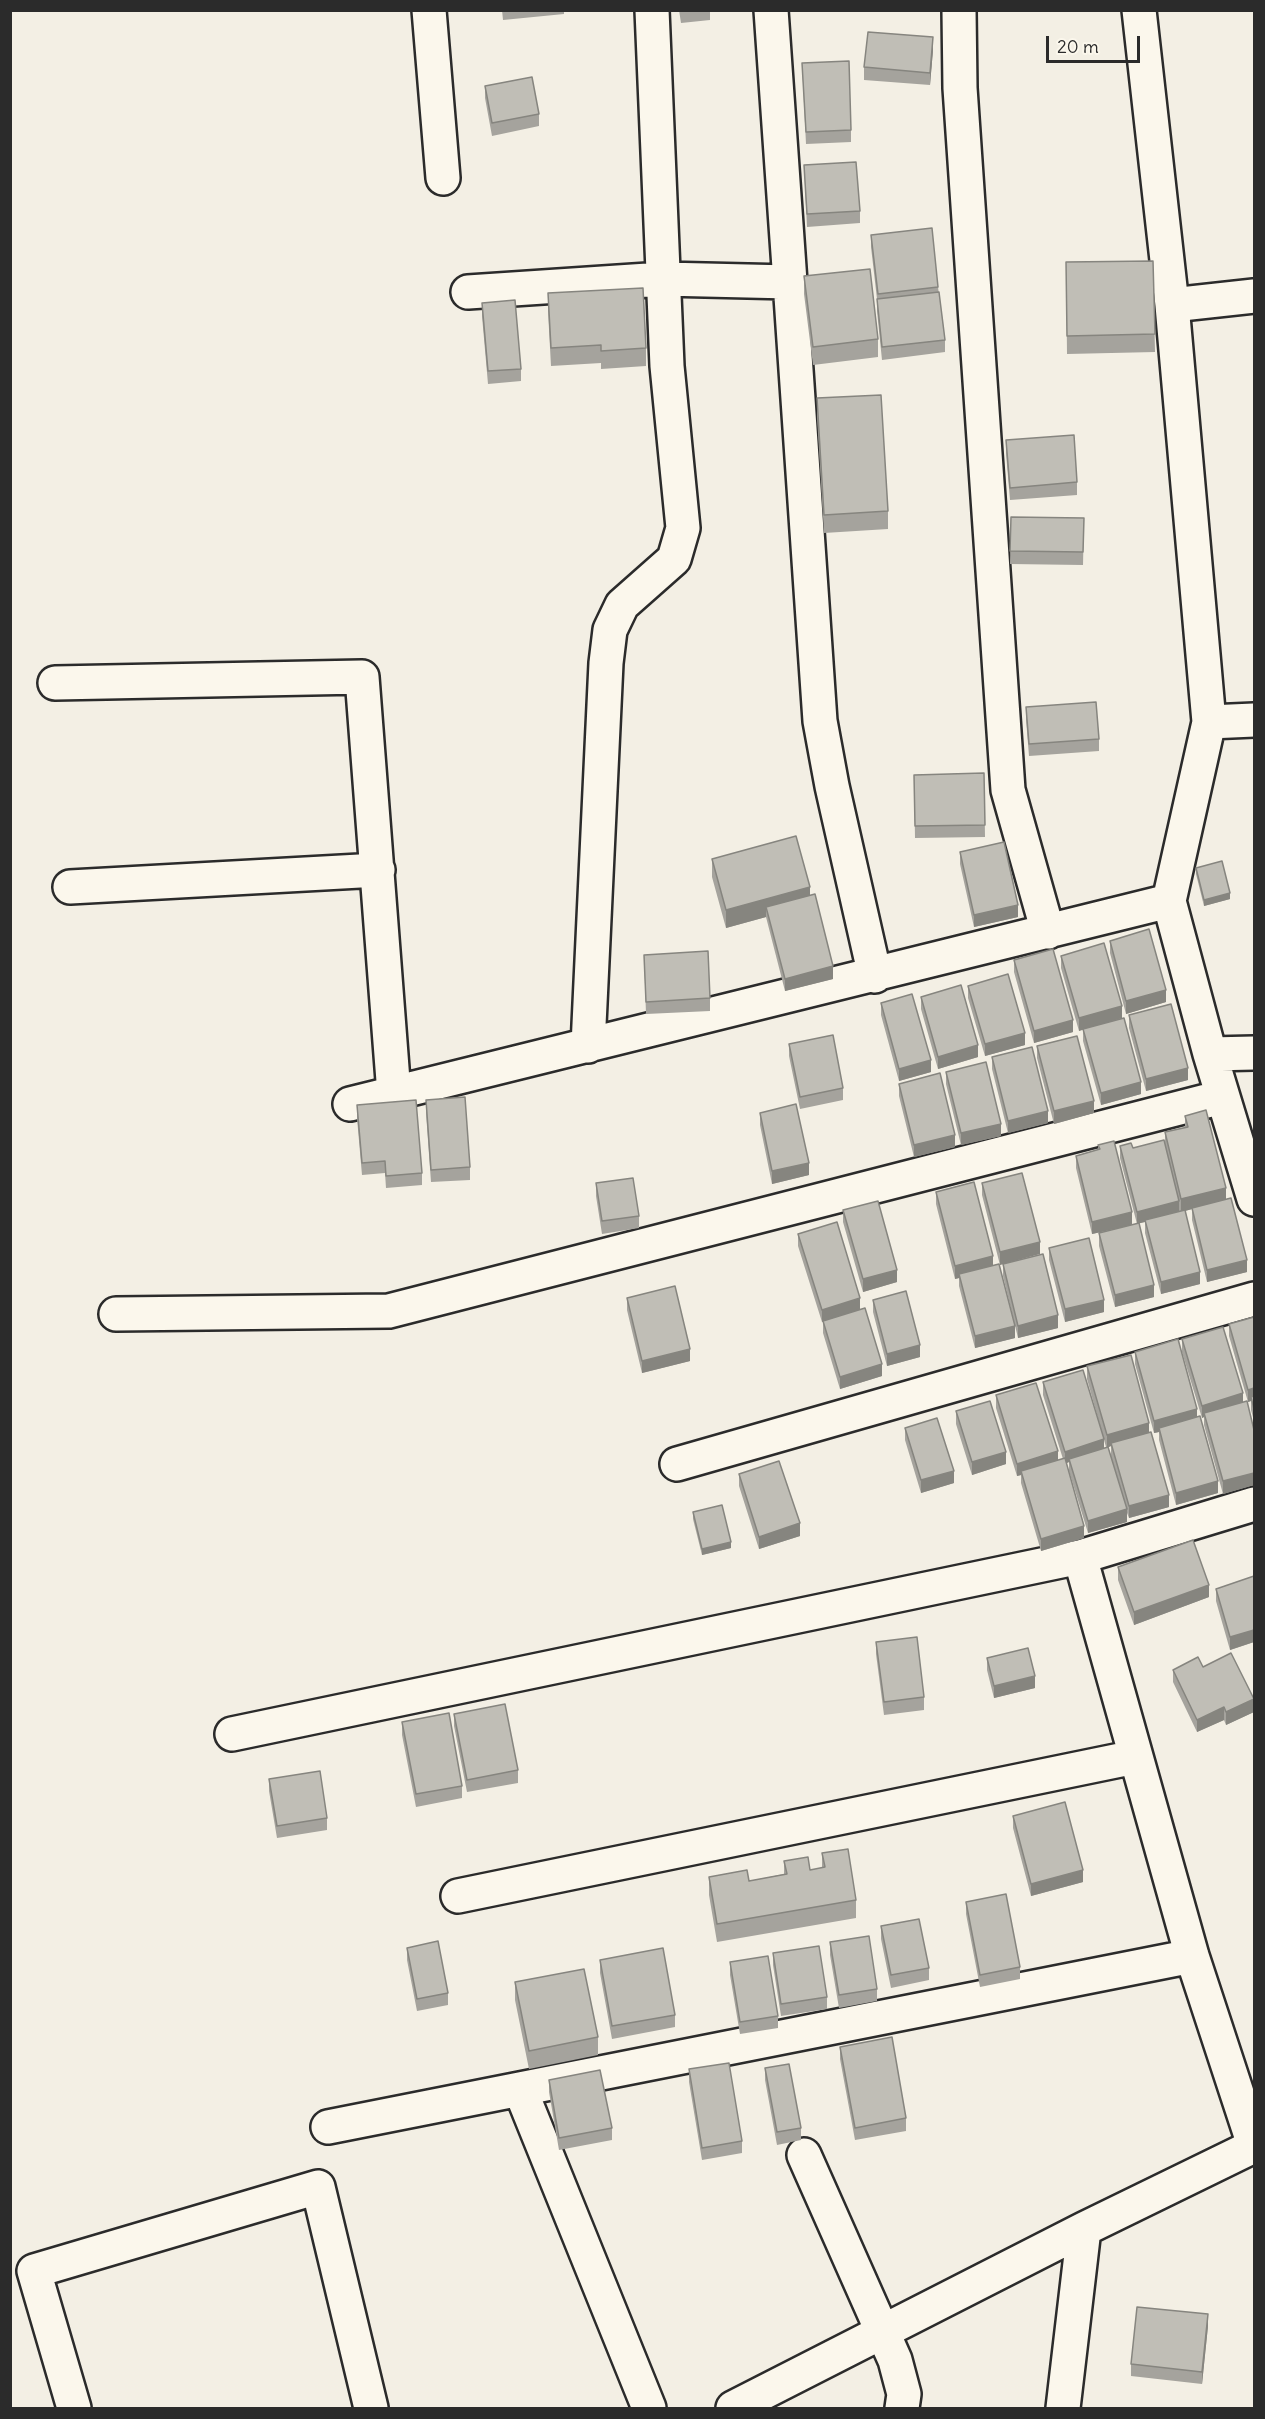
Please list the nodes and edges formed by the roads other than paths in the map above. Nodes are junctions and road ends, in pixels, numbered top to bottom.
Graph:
1 (429, 10) edge
2 (652, 10) edge
3 (771, 10) edge
4 (959, 10) edge
5 (1139, 10) edge
6 (443, 177) dead end
7 (663, 279) junction
8 (790, 282) junction
9 (468, 292) dead end
10 (1254, 296) edge
11 (1172, 305) junction
12 (55, 683) dead end
13 (1254, 720) edge
14 (1209, 722) junction
15 (378, 870) junction
16 (70, 887) dead end
17 (1169, 901) junction
18 (1048, 932) junction
19 (875, 976) junction
20 (588, 1046) junction
21 (1254, 1053) edge
22 (1210, 1054) junction
23 (394, 1094) junction
24 (1222, 1097) junction
25 (350, 1104) dead end
26 (1254, 1199) edge
27 (1254, 1299) edge
28 (116, 1314) dead end
29 (677, 1464) dead end
30 (1254, 1504) edge
31 (1080, 1557) junction
32 (232, 1734) dead end
33 (1135, 1757) junction
34 (458, 1896) dead end
35 (1192, 1956) junction
36 (520, 2089) junction
37 (328, 2127) dead end
38 (1254, 2146) edge
39 (804, 2155) dead end
40 (1084, 2229) junction
41 (881, 2334) junction
42 (74, 2409) edge
43 (370, 2409) edge
44 (649, 2409) edge
45 (733, 2409) edge
46 (902, 2409) edge
47 (1063, 2409) edge

1 - 6 street
2 - 7 street
3 - 8 street
4 - 18 street
5 - 11 street
7 - 8 street
7 - 9 street
7 - 20 street
8 - 19 street
10 - 11 street
11 - 14 street
12 - 15 street
13 - 14 street
14 - 17 street
15 - 16 street
15 - 23 street
17 - 18 street
17 - 22 street
18 - 19 street
19 - 20 street
20 - 23 street
21 - 22 street
22 - 24 street
23 - 25 street
24 - 26 street
24 - 28 street
27 - 29 street
30 - 31 street
31 - 32 street
31 - 33 street
33 - 34 street
33 - 35 street
35 - 36 street
35 - 38 street
36 - 37 street
36 - 44 street
38 - 40 street
39 - 41 street
40 - 41 street
40 - 47 street
41 - 45 street
41 - 46 street
42 - 43 street

